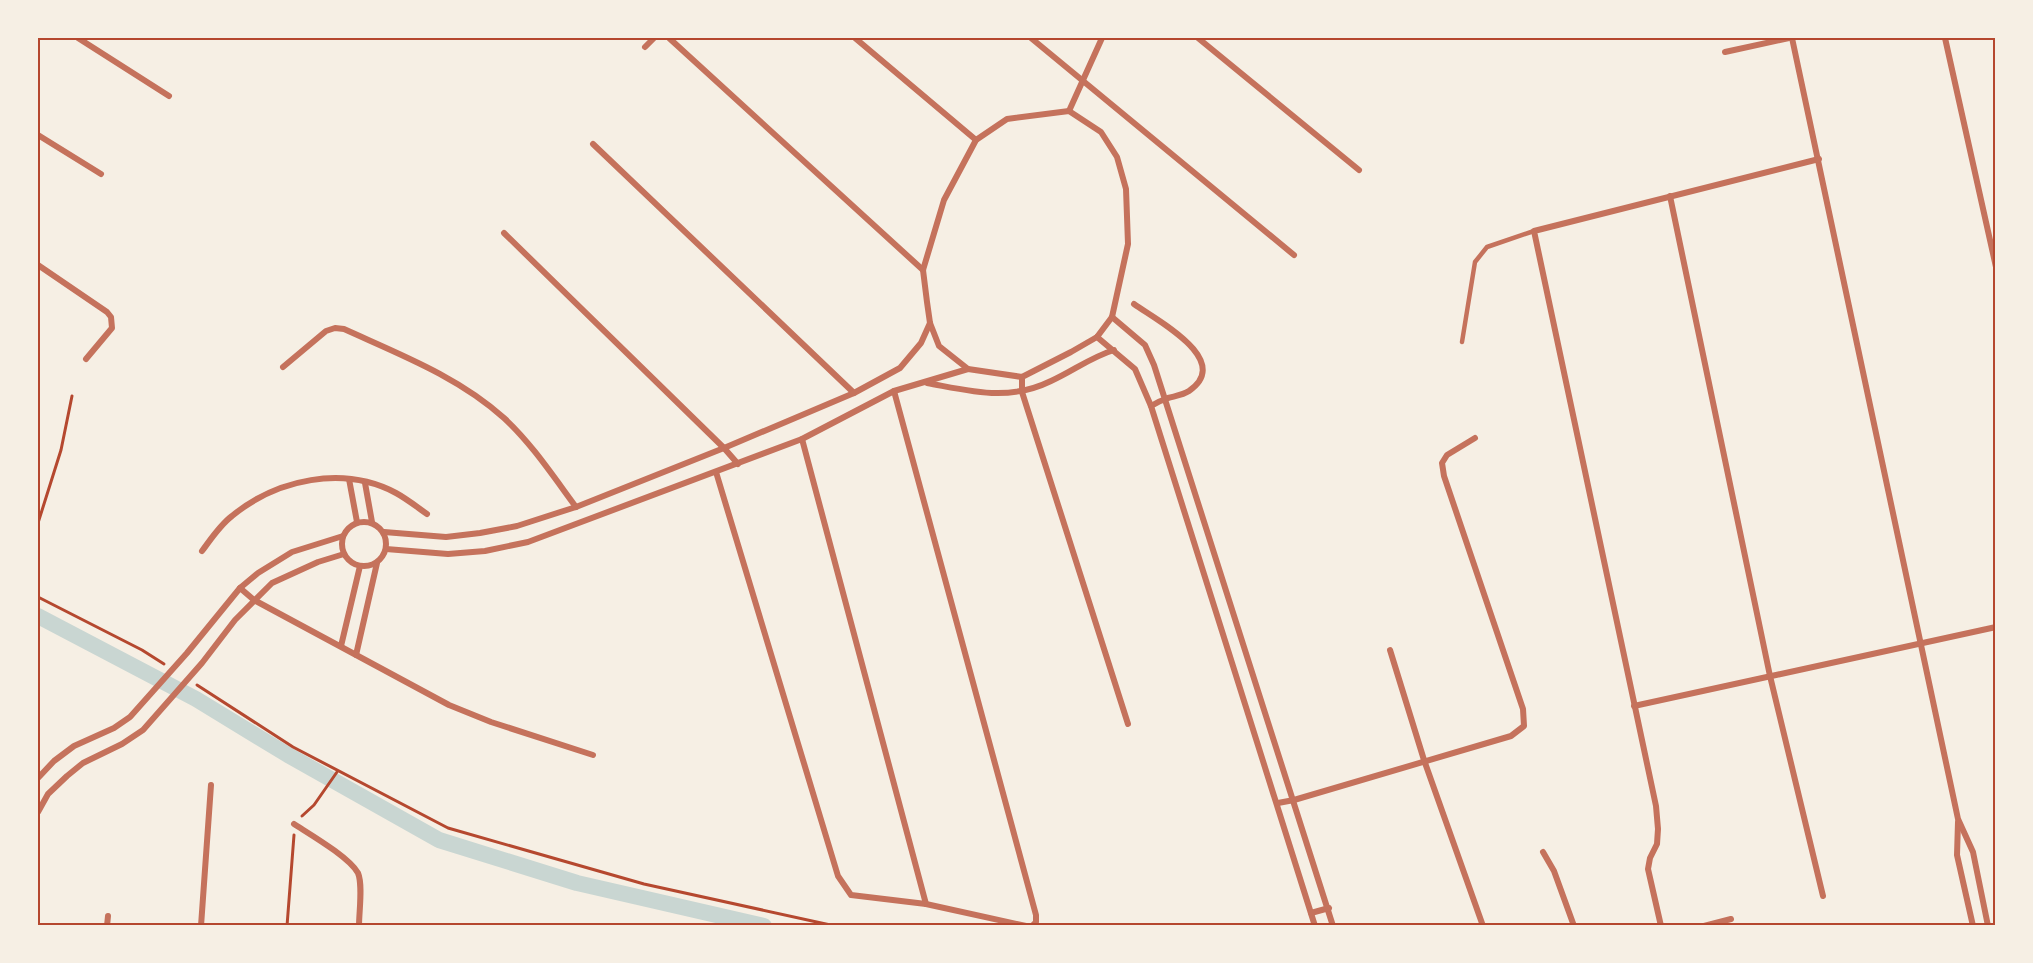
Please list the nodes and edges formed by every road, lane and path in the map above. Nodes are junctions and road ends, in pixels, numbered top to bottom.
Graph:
1 (78, 38) edge
2 (654, 38) edge
3 (669, 38) edge
4 (855, 38) edge
5 (1031, 38) edge
6 (1102, 38) edge
7 (1198, 38) edge
8 (1791, 38) edge
9 (1945, 38) edge
10 (645, 47) dead end
11 (1725, 52) dead end
12 (1083, 80) junction
13 (169, 96) dead end
14 (1069, 111) junction
15 (38, 135) edge
16 (976, 140) junction
17 (593, 144) dead end
18 (1819, 159) junction
19 (1359, 170) dead end
20 (101, 174) dead end
21 (1670, 196) junction
22 (1534, 231) junction
23 (504, 232) dead end
24 (1294, 255) dead end
25 (38, 265) edge
26 (1995, 267) edge
27 (923, 270) junction
28 (1134, 304) dead end
29 (1112, 318) junction
30 (930, 323) junction
31 (1097, 336) junction
32 (1462, 342) dead end
33 (1114, 350) junction
34 (86, 359) dead end
35 (283, 366) dead end
36 (968, 369) junction
37 (1022, 376) junction
38 (927, 382) junction
39 (894, 391) junction
40 (1022, 392) junction
41 (854, 393) junction
42 (72, 396) dead end
43 (1165, 399) junction
44 (1151, 406) junction
45 (1475, 438) dead end
46 (802, 439) junction
47 (724, 448) junction
48 (738, 464) junction
49 (716, 472) junction
50 (349, 479) junction
51 (365, 483) junction
52 (576, 507) junction
53 (427, 514) dead end
54 (357, 522) junction
55 (372, 522) junction
56 (38, 523) edge
57 (384, 532) junction
58 (343, 536) junction
59 (386, 549) junction
60 (202, 551) dead end
61 (344, 554) junction
62 (376, 563) junction
63 (360, 566) junction
64 (240, 588) junction
65 (38, 597) edge
66 (254, 600) junction
67 (1995, 627) edge
68 (1920, 644) junction
69 (341, 646) junction
70 (1390, 650) dead end
71 (356, 655) junction
72 (155, 658) dead end
73 (1770, 676) junction
74 (191, 681) dead end
75 (1634, 706) junction
76 (1128, 724) dead end
77 (593, 754) dead end
78 (1424, 760) junction
79 (337, 772) junction
80 (38, 778) edge
81 (211, 785) dead end
82 (1294, 800) junction
83 (1278, 803) junction
84 (38, 812) edge
85 (1958, 819) junction
86 (294, 824) junction
87 (1544, 852) dead end
88 (1823, 896) dead end
89 (926, 904) junction
90 (1329, 908) junction
91 (1311, 913) junction
92 (108, 916) dead end
93 (1731, 919) dead end
94 (107, 926) edge
95 (201, 926) edge
96 (287, 926) edge
97 (359, 926) edge
98 (835, 926) edge
99 (1026, 926) edge
100 (1032, 926) edge
101 (1315, 926) edge
102 (1333, 926) edge
103 (1483, 926) edge
104 (1574, 926) edge
105 (1660, 926) edge
106 (1704, 926) edge
107 (1973, 926) edge
108 (1988, 926) edge

1 - 13 street
2 - 10 street
3 - 27 street
4 - 16 street
5 - 12 street
6 - 12 street
7 - 19 street
8 - 11 street
8 - 18 street
9 - 26 street
12 - 14 street
12 - 24 street
14 - 16 street
14 - 29 street
15 - 20 street
16 - 27 street
17 - 41 street
18 - 21 street
18 - 68 street
21 - 22 street
21 - 73 street
22 - 32 lane
22 - 75 street
23 - 47 street
25 - 34 street
27 - 30 street
28 - 43 street
29 - 31 street
29 - 43 street
30 - 36 street
30 - 41 street
31 - 33 street
31 - 37 street
33 - 40 street
33 - 44 street
35 - 52 street
36 - 37 street
36 - 38 street
37 - 40 street
38 - 39 street
38 - 40 street
39 - 46 street
39 - 100 street
40 - 76 street
41 - 47 street
42 - 56 path
43 - 44 street
43 - 82 street
44 - 83 street
45 - 78 street
46 - 48 street
46 - 89 street
47 - 48 street
47 - 52 street
48 - 49 street
49 - 59 street
49 - 89 street
50 - 51 street
50 - 54 street
50 - 60 street
51 - 53 street
51 - 55 street
52 - 57 street
54 - 55 street
54 - 58 street
55 - 57 street
57 - 59 street
58 - 61 street
58 - 64 street
59 - 62 street
61 - 63 street
61 - 66 street
62 - 63 street
62 - 71 street
63 - 69 street
64 - 66 street
64 - 80 street
65 - 72 path
66 - 69 street
66 - 84 street
67 - 68 street
68 - 73 street
68 - 85 street
69 - 71 street
70 - 78 street
71 - 77 street
73 - 75 street
73 - 88 street
74 - 79 path
75 - 105 street
78 - 82 street
78 - 103 street
79 - 86 path
79 - 98 path
81 - 95 street
82 - 83 street
82 - 90 street
83 - 91 street
85 - 107 street
85 - 108 street
86 - 96 path
86 - 97 street
87 - 104 street
89 - 99 street
90 - 91 street
90 - 102 street
91 - 101 street
92 - 94 street
93 - 106 street

